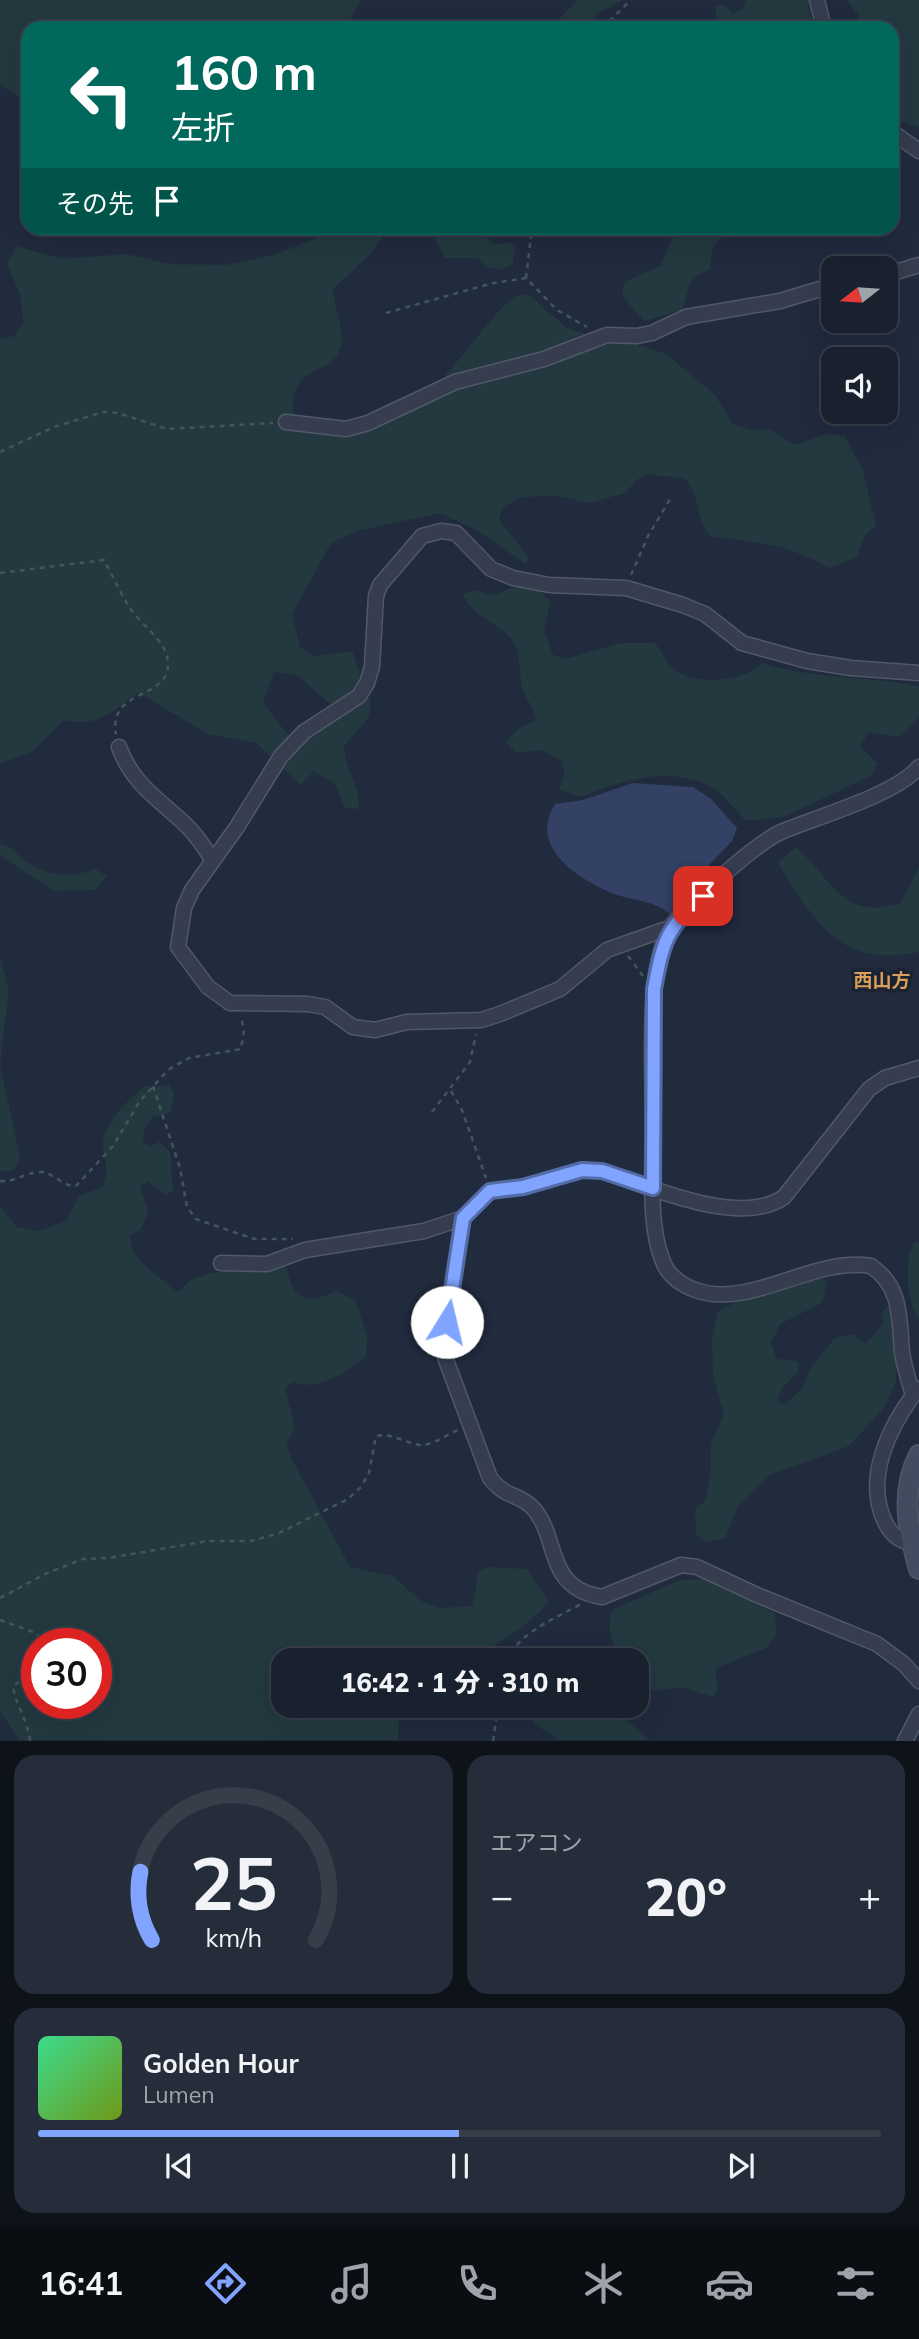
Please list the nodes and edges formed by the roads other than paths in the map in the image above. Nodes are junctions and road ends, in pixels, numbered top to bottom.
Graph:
1 (817, 0) edge
2 (822, 21) edge
3 (899, 137) edge
4 (919, 151) edge
5 (919, 265) edge
6 (898, 271) edge
7 (821, 289) edge
8 (286, 422) road end
9 (919, 673) edge
10 (119, 747) road end
11 (919, 767) edge
12 (212, 859) junction
13 (676, 922) junction
14 (919, 1068) edge
15 (653, 1188) junction
16 (463, 1218) junction
17 (221, 1263) dead end
18 (916, 1392) edge
19 (919, 1455) edge
20 (911, 1542) junction
21 (919, 1569) edge
22 (919, 1681) edge
23 (919, 1714) edge
24 (905, 1741) edge

1 - 2 street
3 - 4 street
5 - 6 street
7 - 8 street
9 - 12 street
10 - 12 street
11 - 13 street
12 - 13 street
13 - 15 street
14 - 15 street
15 - 16 street
15 - 18 street
16 - 17 street
16 - 22 street
18 - 20 street
19 - 20 main road
20 - 21 main road
23 - 24 street

